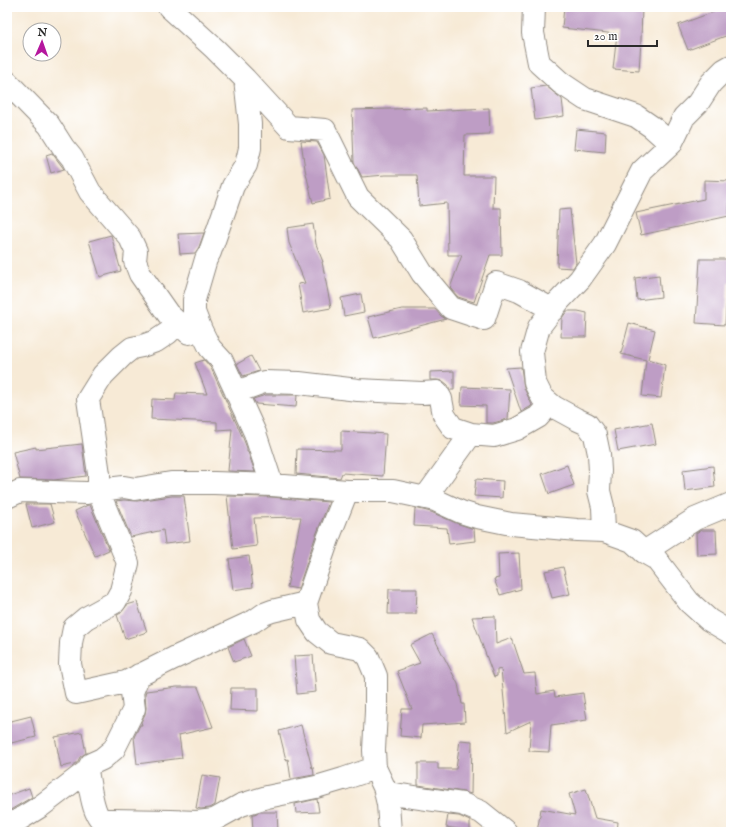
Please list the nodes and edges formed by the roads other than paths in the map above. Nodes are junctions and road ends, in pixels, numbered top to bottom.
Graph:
1 (169, 7) edge
2 (534, 7) edge
3 (731, 66) edge
4 (244, 79) junction
5 (7, 82) edge
6 (671, 144) junction
7 (553, 310) junction
8 (178, 323) junction
9 (210, 348) junction
10 (236, 392) junction
11 (550, 404) junction
12 (472, 434) junction
13 (272, 486) junction
14 (99, 490) junction
15 (347, 491) junction
16 (7, 497) edge
17 (425, 498) junction
18 (731, 504) edge
19 (604, 531) junction
20 (644, 552) junction
21 (306, 603) junction
22 (731, 633) edge
23 (139, 675) junction
24 (375, 768) junction
25 (87, 771) junction
26 (386, 793) junction
27 (100, 826) edge
28 (7, 827) edge
29 (390, 832) edge
30 (506, 832) edge

1 - 4 street
2 - 6 street
3 - 6 street
4 - 7 street
4 - 9 street
5 - 8 street
6 - 7 street
7 - 11 street
8 - 9 street
8 - 14 street
9 - 10 street
10 - 12 street
10 - 13 street
11 - 12 street
11 - 19 street
12 - 17 street
13 - 14 street
13 - 15 street
14 - 16 street
14 - 23 street
15 - 17 street
15 - 21 street
17 - 19 street
18 - 20 street
19 - 20 street
20 - 22 street
21 - 23 street
21 - 24 street
23 - 25 street
24 - 26 street
24 - 27 street
25 - 27 street
25 - 28 street
26 - 29 street
26 - 30 street

